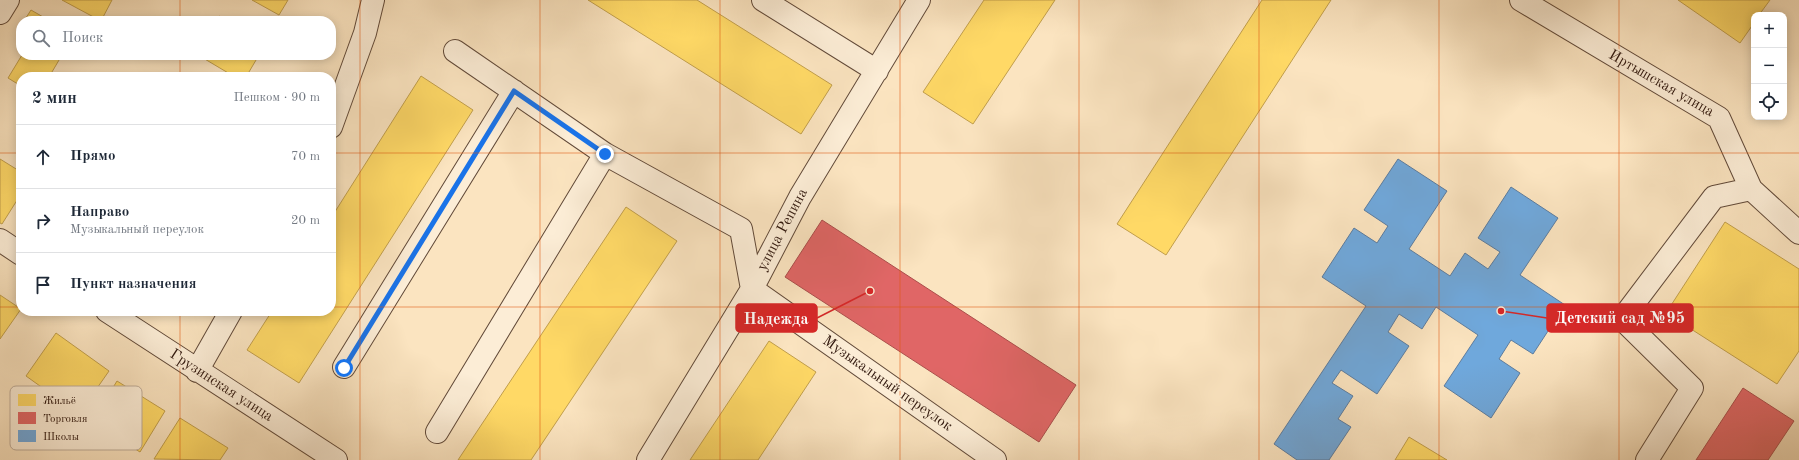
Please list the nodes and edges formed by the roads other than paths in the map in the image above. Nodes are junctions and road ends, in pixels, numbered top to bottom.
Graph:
1 (8, 0) edge
2 (373, 0) edge
3 (763, 0) edge
4 (919, 0) edge
5 (1521, 0) edge
6 (0, 13) edge
7 (455, 51) dead end
8 (877, 71) junction
9 (514, 91) junction
10 (336, 113) edge
11 (605, 154) junction
12 (1751, 189) junction
13 (1799, 234) edge
14 (0, 240) edge
15 (16, 251) edge
16 (752, 289) junction
17 (114, 316) edge
18 (227, 316) edge
19 (344, 368) dead end
20 (197, 371) junction
21 (437, 432) dead end
22 (336, 460) edge
23 (648, 460) edge
24 (995, 460) edge
25 (1647, 460) edge

1 - 6 street
2 - 10 street
3 - 8 street
4 - 8 street, улица Репина
5 - 12 street, Иртышская улица
7 - 9 street
8 - 16 street, улица Репина
9 - 11 street
9 - 19 street
11 - 16 street
11 - 21 street
12 - 13 street, Иртышская улица
12 - 25 street
14 - 15 street
16 - 23 street, улица Репина
16 - 24 street, Музыкальный переулок
17 - 20 street, Грузинская улица
18 - 20 street
20 - 22 street, Грузинская улица

